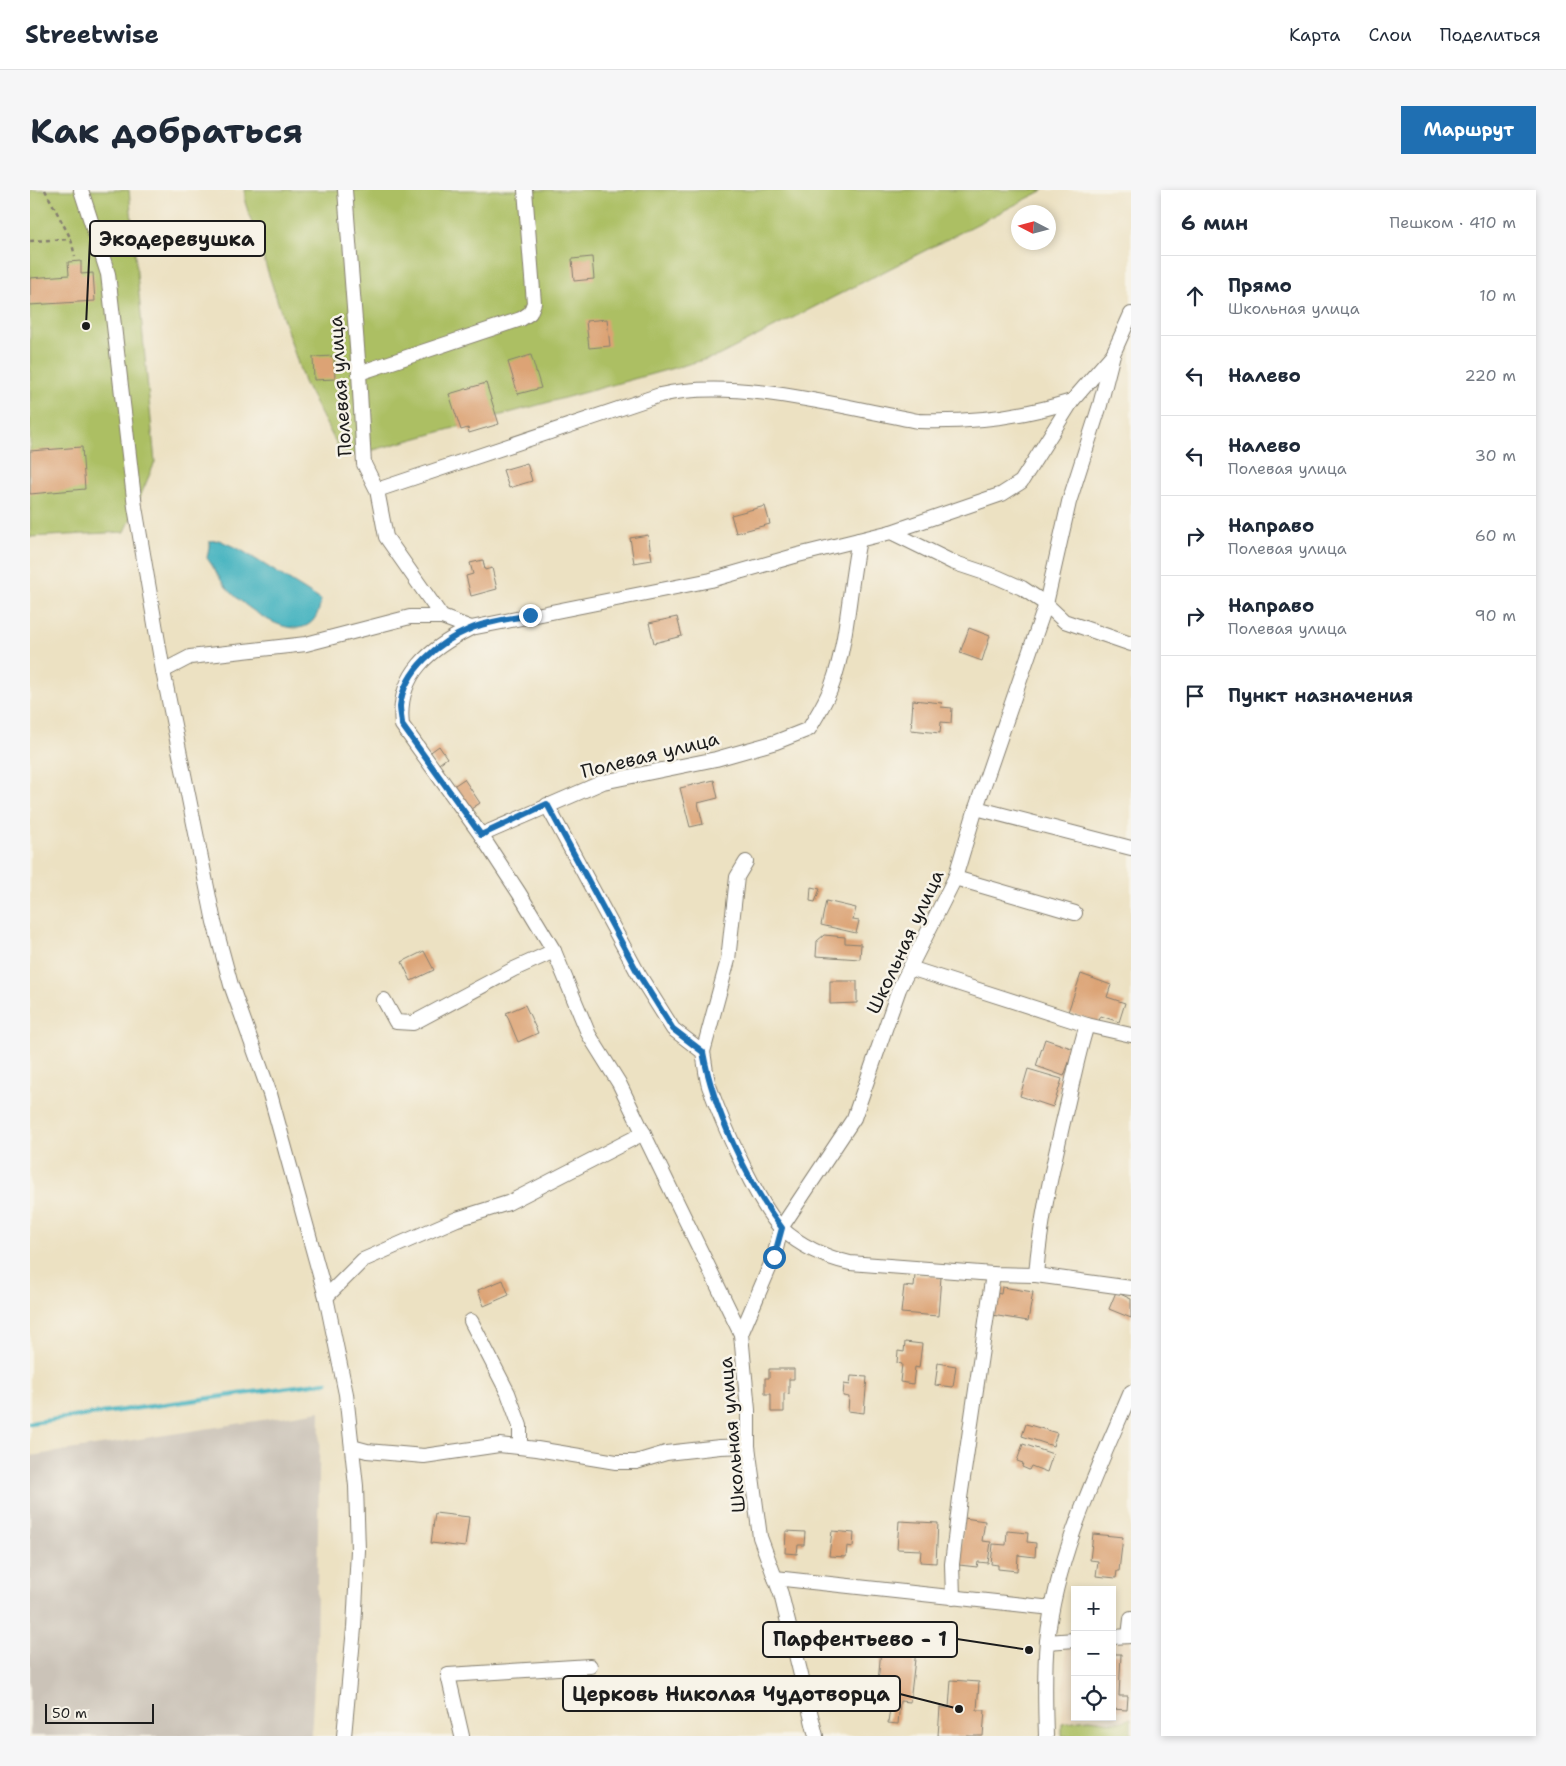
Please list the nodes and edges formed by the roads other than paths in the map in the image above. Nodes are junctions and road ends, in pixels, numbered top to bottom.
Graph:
1 (81, 190) edge
2 (345, 190) edge
3 (525, 190) edge
4 (1131, 314) edge
5 (1113, 354) junction
6 (359, 372) junction
7 (1072, 401) junction
8 (377, 490) junction
9 (891, 532) junction
10 (859, 540) junction
11 (1046, 604) junction
12 (442, 617) junction
13 (471, 628) junction
14 (1131, 644) edge
15 (163, 671) junction
16 (547, 804) junction
17 (976, 808) junction
18 (481, 835) junction
19 (1131, 848) edge
20 (746, 862) dead end
21 (955, 878) junction
22 (1075, 913) dead end
23 (554, 951) junction
24 (910, 968) junction
25 (384, 1000) dead end
26 (1087, 1025) junction
27 (1131, 1035) edge
28 (703, 1052) junction
29 (644, 1133) junction
30 (782, 1228) junction
31 (993, 1274) junction
32 (1036, 1275) junction
33 (1131, 1288) edge
34 (326, 1297) junction
35 (471, 1321) dead end
36 (741, 1334) junction
37 (1131, 1392) edge
38 (748, 1446) junction
39 (352, 1447) junction
40 (520, 1447) junction
41 (776, 1578) junction
42 (953, 1598) junction
43 (1052, 1608) junction
44 (1131, 1620) edge
45 (1130, 1636) edge
46 (1116, 1637) edge
47 (1071, 1640) edge
48 (1047, 1642) junction
49 (590, 1666) dead end
50 (344, 1736) edge
51 (462, 1736) edge
52 (816, 1736) edge
53 (1046, 1736) edge

1 - 15 street
2 - 6 street, Полевая улица
3 - 6 street
4 - 5 street
5 - 7 street
5 - 11 street, Школьная улица
6 - 8 street, Полевая улица
7 - 8 street
7 - 9 street
8 - 12 street, Полевая улица
9 - 10 street
9 - 11 street
10 - 13 street
10 - 16 street, Полевая улица
11 - 14 street
11 - 17 street, Школьная улица
12 - 13 street
12 - 15 street
13 - 18 street
15 - 34 street
16 - 18 street, Полевая улица
16 - 28 street
17 - 19 street
17 - 21 street, Школьная улица
18 - 23 street, Школьная улица
20 - 28 street
21 - 22 street
21 - 24 street, Школьная улица
23 - 25 street
23 - 29 street, Школьная улица
24 - 26 street
24 - 30 street, Школьная улица
26 - 27 street
26 - 32 street
28 - 30 street
29 - 34 street
29 - 36 street, Школьная улица
30 - 31 street
30 - 36 street, Школьная улица
31 - 32 street
31 - 42 street
32 - 33 street
34 - 39 street
35 - 40 street
36 - 38 street, Школьная улица
37 - 43 street
38 - 40 street
38 - 41 street, Школьная улица
39 - 40 street
39 - 50 street
41 - 42 street
41 - 52 street, Школьная улица
42 - 43 street
43 - 48 street
44 - 45 street
45 - 46 street
47 - 48 street
48 - 53 street
49 - 51 street

